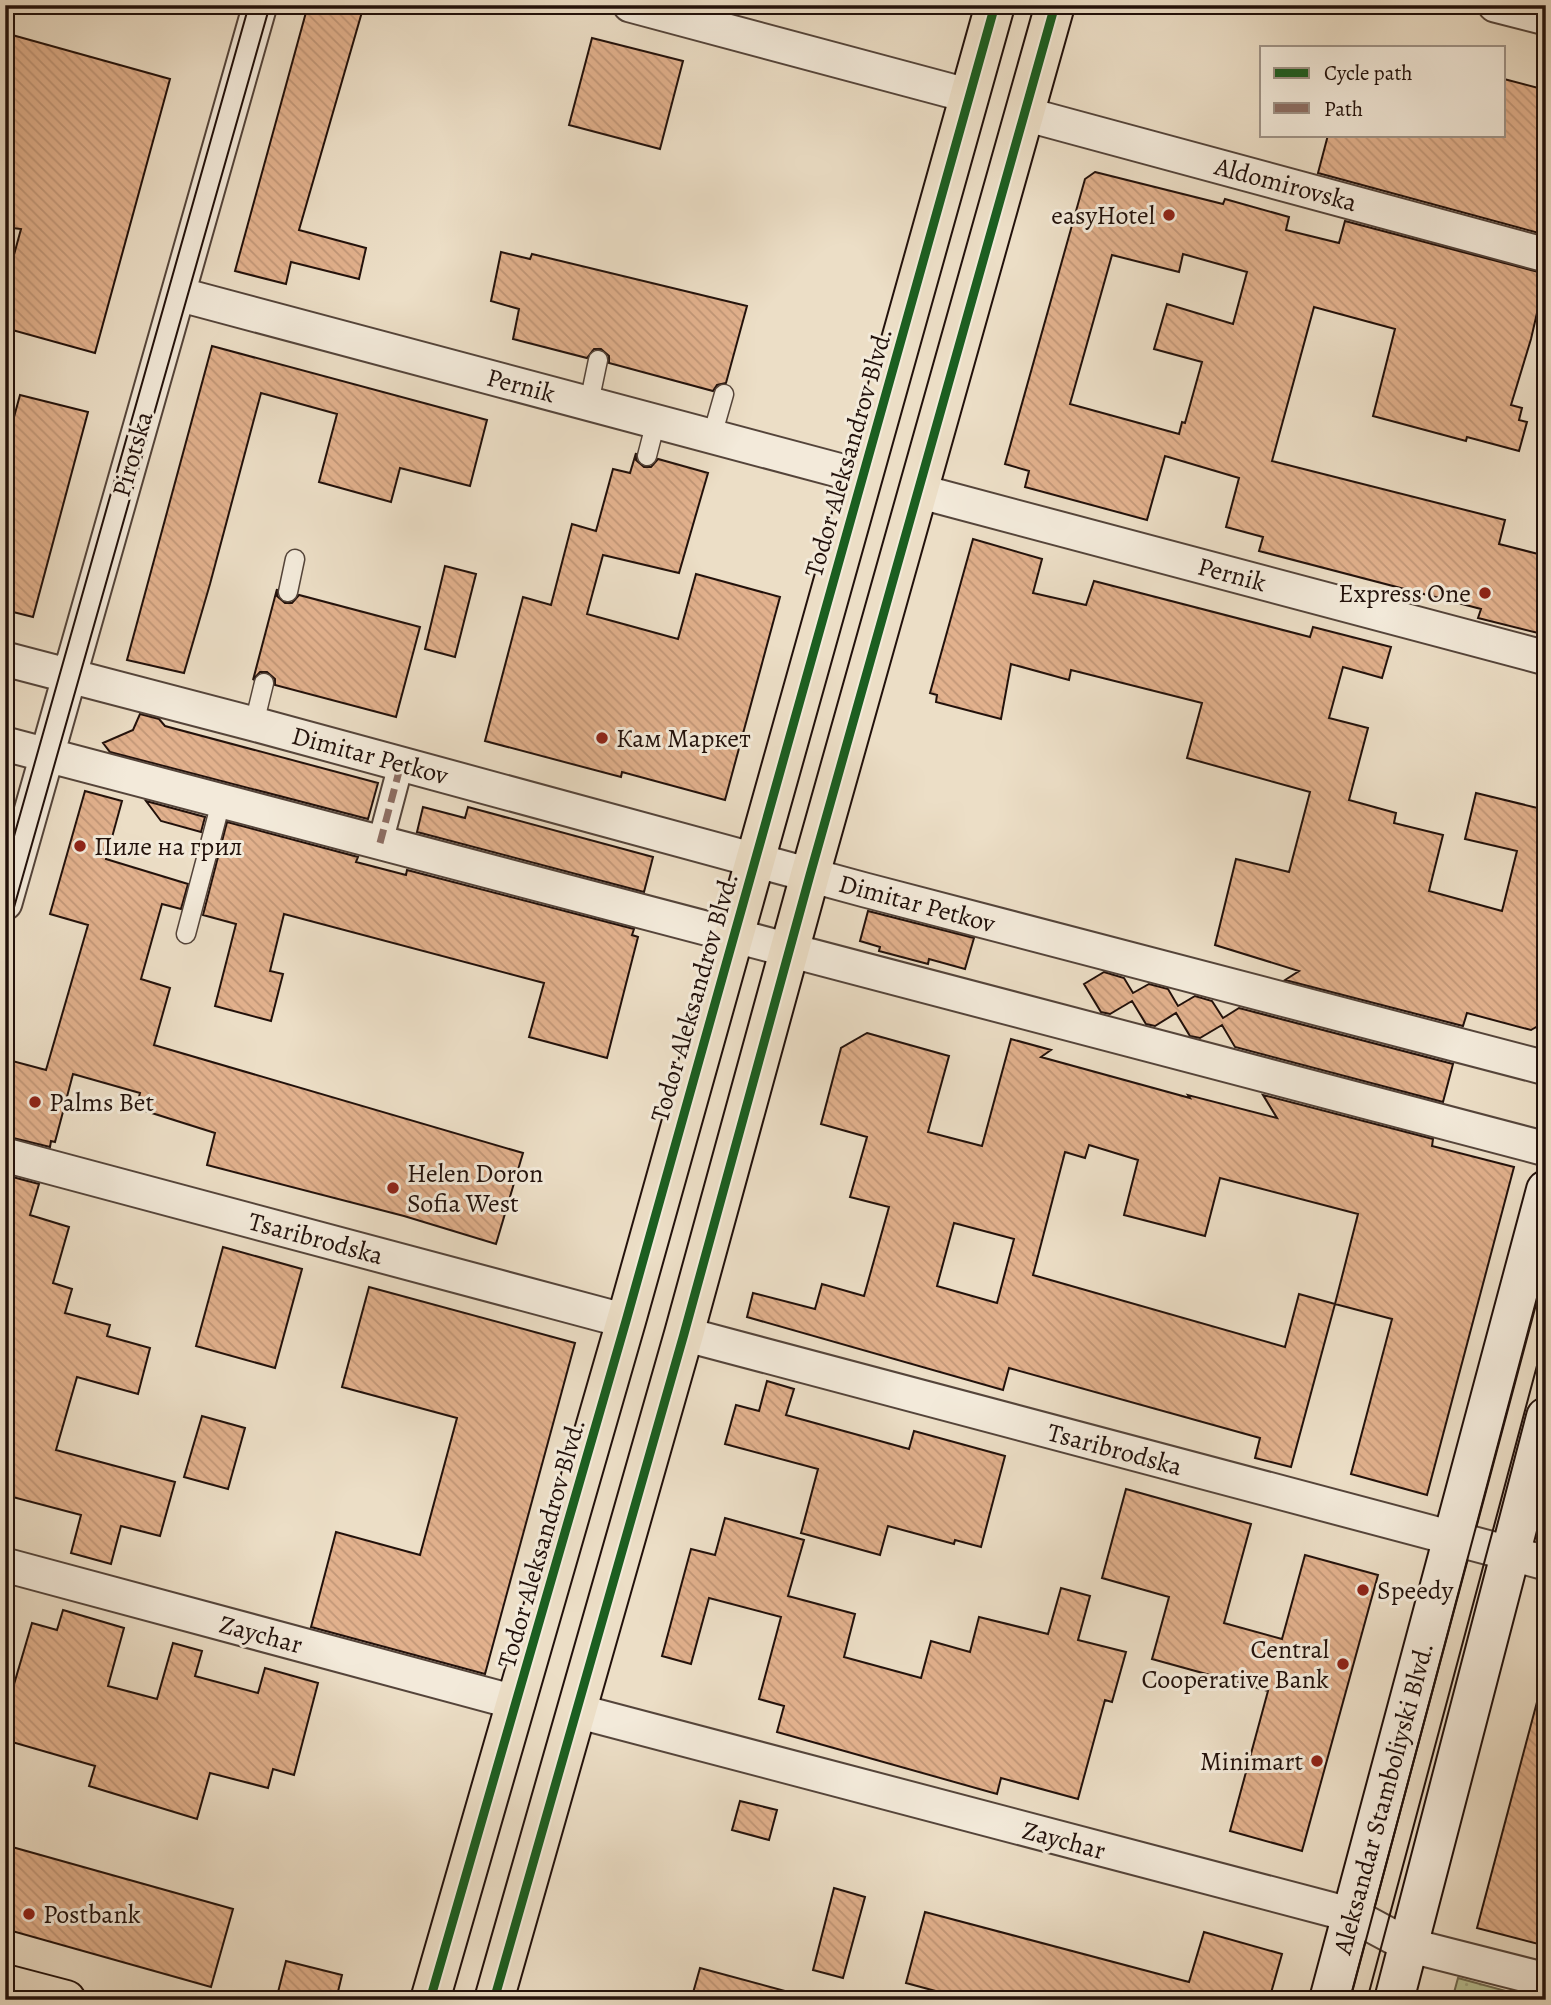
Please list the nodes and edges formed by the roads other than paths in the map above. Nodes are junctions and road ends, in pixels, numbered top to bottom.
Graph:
1 (260, 5) edge
2 (630, 5) edge
3 (995, 5) edge
4 (1055, 5) edge
5 (1495, 5) edge
6 (1546, 19) edge
7 (970, 96) junction
8 (1025, 114) junction
9 (1546, 255) edge
10 (178, 294) junction
11 (597, 360) dead end
12 (724, 394) dead end
13 (589, 403) junction
14 (656, 421) junction
15 (712, 436) junction
16 (647, 456) dead end
17 (864, 477) junction
18 (918, 491) junction
19 (295, 559) dead end
20 (288, 592) dead end
21 (1546, 658) edge
22 (5, 659) edge
23 (69, 676) junction
24 (264, 682) dead end
25 (254, 723) junction
26 (5, 744) edge
27 (47, 755) junction
28 (401, 764) junction
29 (222, 802) junction
30 (380, 843) junction
31 (754, 859) junction
32 (810, 875) junction
33 (5, 903) edge
34 (186, 934) dead end
35 (733, 936) junction
36 (789, 951) junction
37 (1546, 1068) edge
38 (1546, 1149) edge
39 (5, 1155) edge
40 (1546, 1190) edge
41 (626, 1321) junction
42 (684, 1334) junction
43 (1546, 1418) edge
44 (1452, 1539) junction
45 (1528, 1559) edge
46 (5, 1565) edge
47 (518, 1703) junction
48 (577, 1711) junction
49 (1352, 1915) junction
50 (1408, 1945) junction
51 (1546, 1980) edge
52 (5, 1984) edge
53 (66, 2000) edge
54 (430, 2000) edge
55 (494, 2000) edge
56 (1329, 2000) edge
57 (1394, 2000) edge

1 - 10 street, Pirotska
2 - 7 street
3 - 7 main road, Todor Aleksandrov Blvd.
4 - 8 main road
5 - 6 street
7 - 17 main road, Todor Aleksandrov Blvd.
8 - 9 street, Aldomirovska
8 - 18 main road
10 - 13 street, Pernik
10 - 23 street, Pirotska
11 - 13 lane
12 - 15 lane
13 - 14 street, Pernik
14 - 15 street, Pernik
14 - 16 lane
15 - 17 street, Pernik
17 - 31 main road, Todor Aleksandrov Blvd.
18 - 21 street, Pernik
18 - 32 main road
19 - 20 lane
22 - 23 street, Dimitar Petkov
23 - 25 street, Dimitar Petkov
23 - 27 street, Pirotska
24 - 25 lane
25 - 28 street, Dimitar Petkov
26 - 27 street
27 - 29 street
27 - 33 street, Pirotska
28 - 30 street
28 - 31 street, Dimitar Petkov
29 - 30 street
29 - 34 lane
30 - 35 street
31 - 32 street, Dimitar Petkov
31 - 35 main road, Todor Aleksandrov Blvd.
32 - 36 main road
32 - 37 street, Dimitar Petkov
35 - 36 street
35 - 41 main road, Todor Aleksandrov Blvd.
36 - 38 street
36 - 42 main road
39 - 41 street, Tsaribrodska
40 - 44 main road, Aleksandar Stamboliyski Blvd.
41 - 47 main road, Todor Aleksandrov Blvd.
42 - 44 street, Tsaribrodska
42 - 48 main road
43 - 45 main road
44 - 45 street, Tsaribrodska
44 - 49 main road, Aleksandar Stamboliyski Blvd.
45 - 50 main road
46 - 47 street, Zaychar
47 - 54 main road, Todor Aleksandrov Blvd.
48 - 49 street, Zaychar
48 - 55 main road
49 - 50 street, Zaychar
49 - 56 main road, Aleksandar Stamboliyski Blvd.
50 - 51 street, Zaychar
50 - 57 main road
52 - 53 main road

